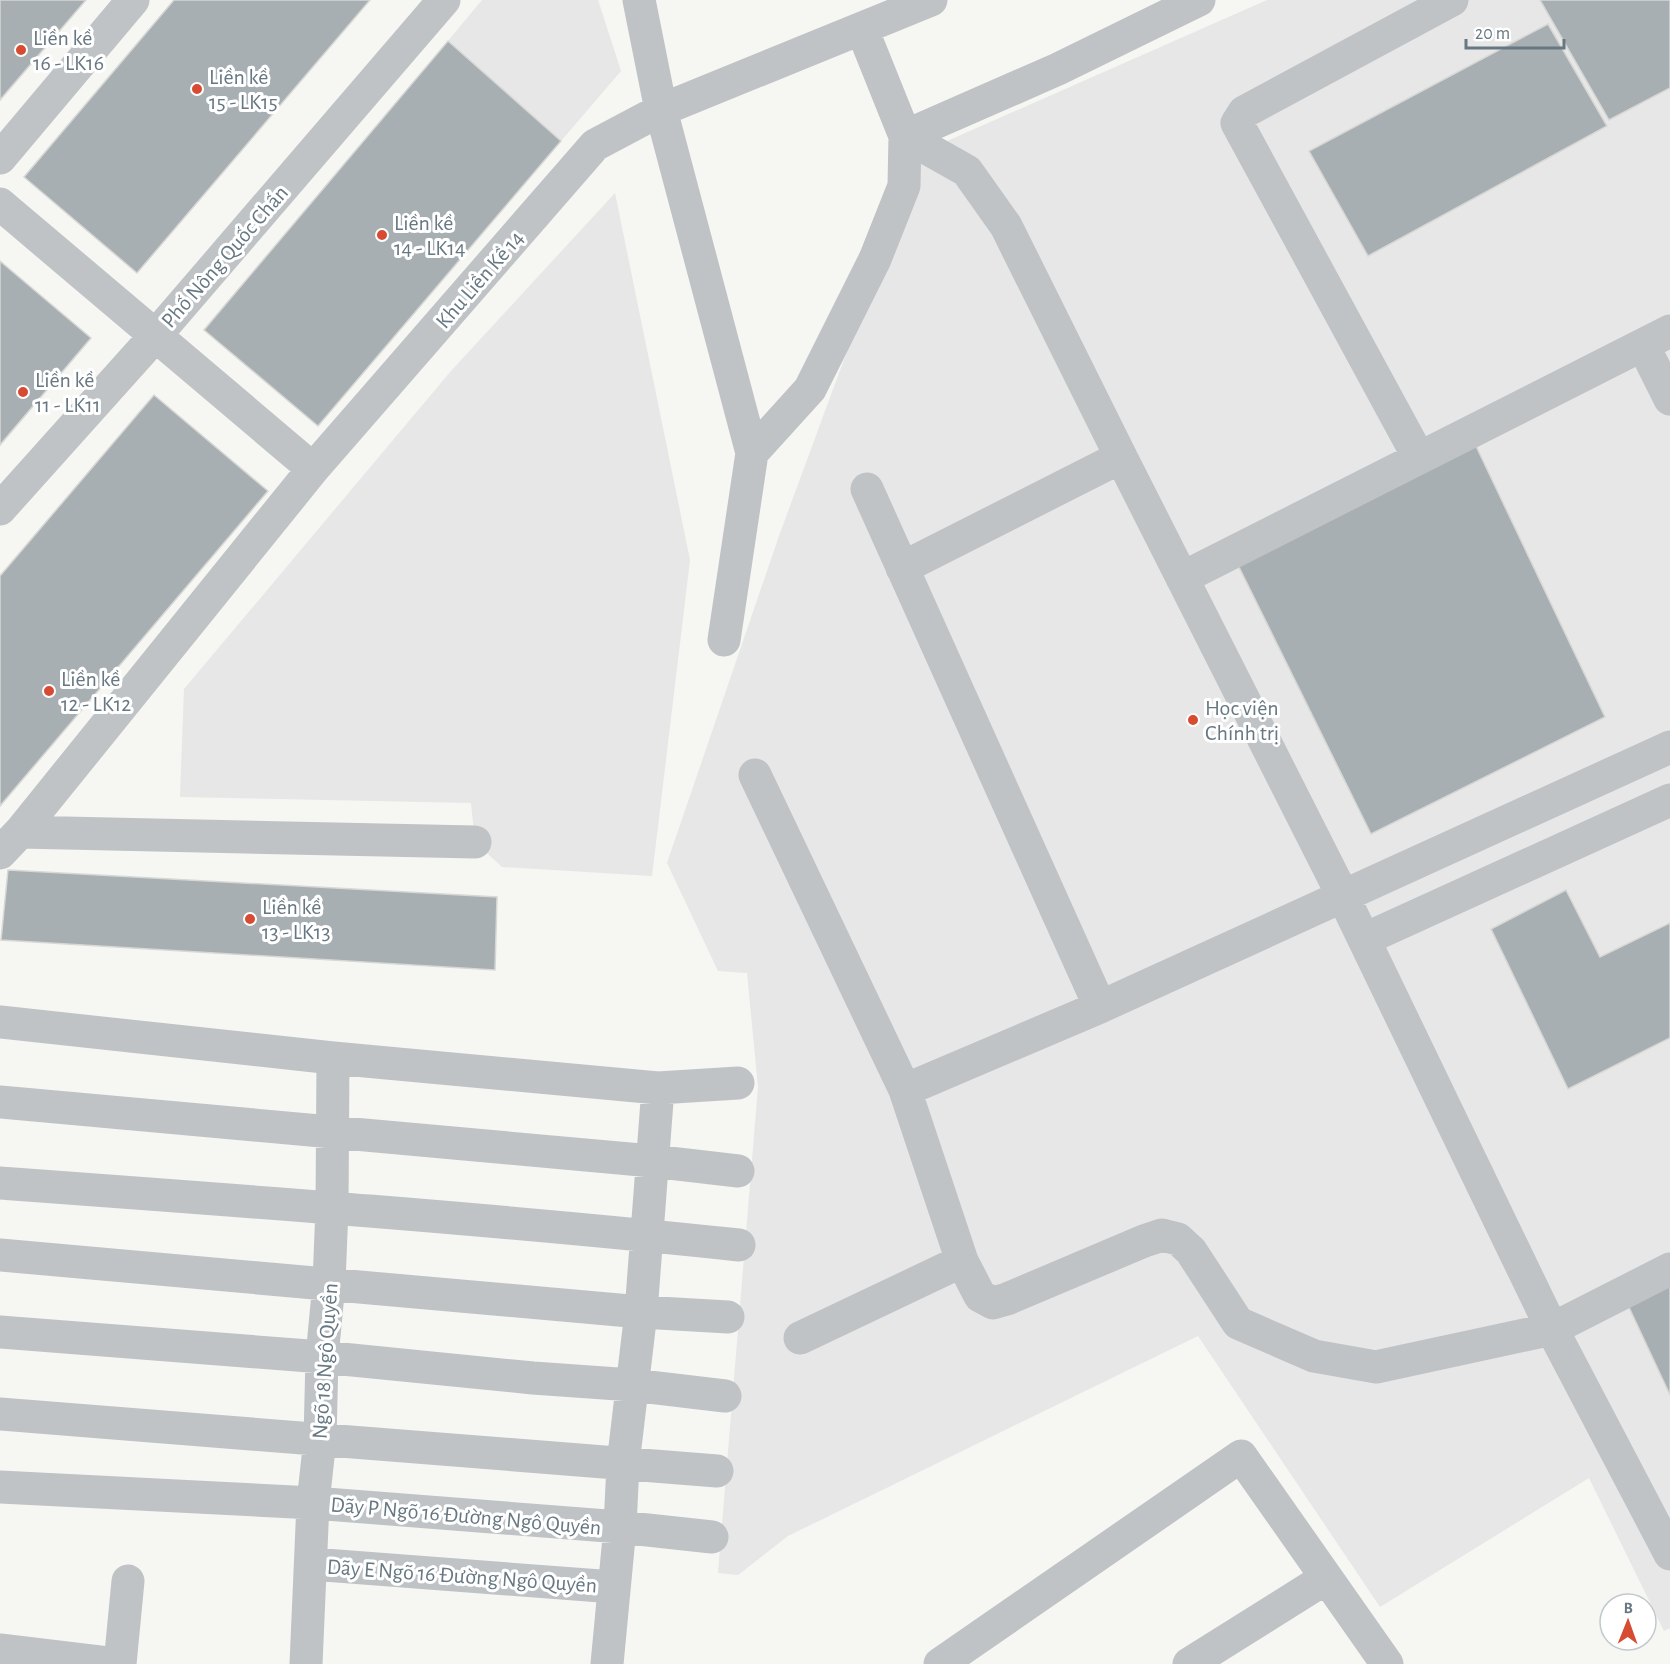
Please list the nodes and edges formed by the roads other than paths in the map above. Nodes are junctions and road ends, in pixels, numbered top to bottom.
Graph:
1 (133, 0) edge
2 (444, 0) edge
3 (639, 0) edge
4 (931, 0) edge
5 (1199, 0) edge
6 (1452, 0) edge
7 (862, 29) junction
8 (661, 110) junction
9 (905, 136) junction
10 (0, 158) edge
11 (0, 204) edge
12 (156, 335) junction
13 (1656, 338) edge
14 (1670, 399) edge
15 (752, 453) junction
16 (1121, 457) junction
17 (1419, 458) junction
18 (313, 469) junction
19 (867, 489) dead end
20 (0, 509) edge
21 (902, 568) junction
22 (1182, 578) junction
23 (724, 640) dead end
24 (1670, 747) edge
25 (755, 775) dead end
26 (1670, 800) edge
27 (10, 842) edge
28 (475, 842) dead end
29 (1343, 896) junction
30 (1365, 939) junction
31 (1100, 1007) junction
32 (0, 1022) edge
33 (333, 1058) junction
34 (738, 1083) dead end
35 (658, 1088) junction
36 (905, 1090) junction
37 (0, 1102) edge
38 (333, 1132) junction
39 (652, 1161) junction
40 (738, 1171) dead end
41 (0, 1183) edge
42 (332, 1208) junction
43 (647, 1235) junction
44 (739, 1245) dead end
45 (0, 1255) edge
46 (962, 1261) junction
47 (1670, 1269) edge
48 (329, 1283) junction
49 (641, 1312) junction
50 (728, 1317) dead end
51 (1552, 1329) junction
52 (0, 1332) edge
53 (800, 1338) dead end
54 (322, 1357) junction
55 (632, 1385) junction
56 (725, 1396) dead end
57 (0, 1414) edge
58 (320, 1439) junction
59 (623, 1464) junction
60 (717, 1471) dead end
61 (0, 1487) edge
62 (313, 1503) junction
63 (620, 1527) junction
64 (712, 1537) dead end
65 (1670, 1554) edge
66 (311, 1564) junction
67 (1326, 1578) junction
68 (128, 1581) dead end
69 (614, 1587) junction
70 (0, 1650) edge
71 (118, 1664) edge
72 (306, 1664) edge
73 (607, 1664) edge
74 (940, 1664) edge
75 (1189, 1664) edge
76 (1387, 1664) edge

1 - 10 street
2 - 12 street, Phố Nông Quốc Chấn
3 - 8 street
4 - 7 street, Khu Liền Kề 14
5 - 9 street
6 - 17 street
7 - 8 street, Khu Liền Kề 14
7 - 9 street
8 - 15 street
8 - 18 street, Khu Liền Kề 14
9 - 15 street
9 - 16 street
11 - 12 street
12 - 18 street
12 - 20 street, Phố Nông Quốc Chấn
13 - 14 street
13 - 17 street
15 - 23 street
16 - 21 street
16 - 22 street
17 - 22 street
18 - 27 street, Khu Liền Kề 14
19 - 21 street
21 - 31 street
22 - 29 street
24 - 29 street
25 - 36 street
26 - 30 street
27 - 28 street
29 - 30 street
29 - 31 street
30 - 51 street
31 - 36 street
32 - 33 street
33 - 35 street
33 - 38 street, Ngõ 18 Ngô Quyền
34 - 35 street
35 - 39 street
36 - 46 street
37 - 38 street
38 - 39 street
38 - 42 street, Ngõ 18 Ngô Quyền
39 - 40 street
39 - 43 street
41 - 42 street
42 - 43 street
42 - 48 street, Ngõ 18 Ngô Quyền
43 - 44 street
43 - 49 street
45 - 48 street
46 - 51 street
46 - 53 street
47 - 51 street
48 - 49 street
48 - 54 street, Ngõ 18 Ngô Quyền
49 - 50 street
49 - 55 street
51 - 65 street
52 - 54 street
54 - 55 street
54 - 58 street, Ngõ 18 Ngô Quyền
55 - 56 street
55 - 59 street
57 - 58 street
58 - 59 street
58 - 62 street, Ngõ 18 Ngô Quyền
59 - 60 street
59 - 63 street
61 - 62 street, Dãy P Ngõ 16 Đường Ngô Quyền
62 - 63 street, Dãy P Ngõ 16 Đường Ngô Quyền
62 - 66 street, Ngõ 18 Ngô Quyền
63 - 64 street, Dãy P Ngõ 16 Đường Ngô Quyền
63 - 69 street
66 - 69 street, Dãy E Ngõ 16 Đường Ngô Quyền
66 - 72 street, Ngõ 18 Ngô Quyền
67 - 74 street
67 - 75 street
67 - 76 street
68 - 71 street
69 - 73 street
70 - 71 street

